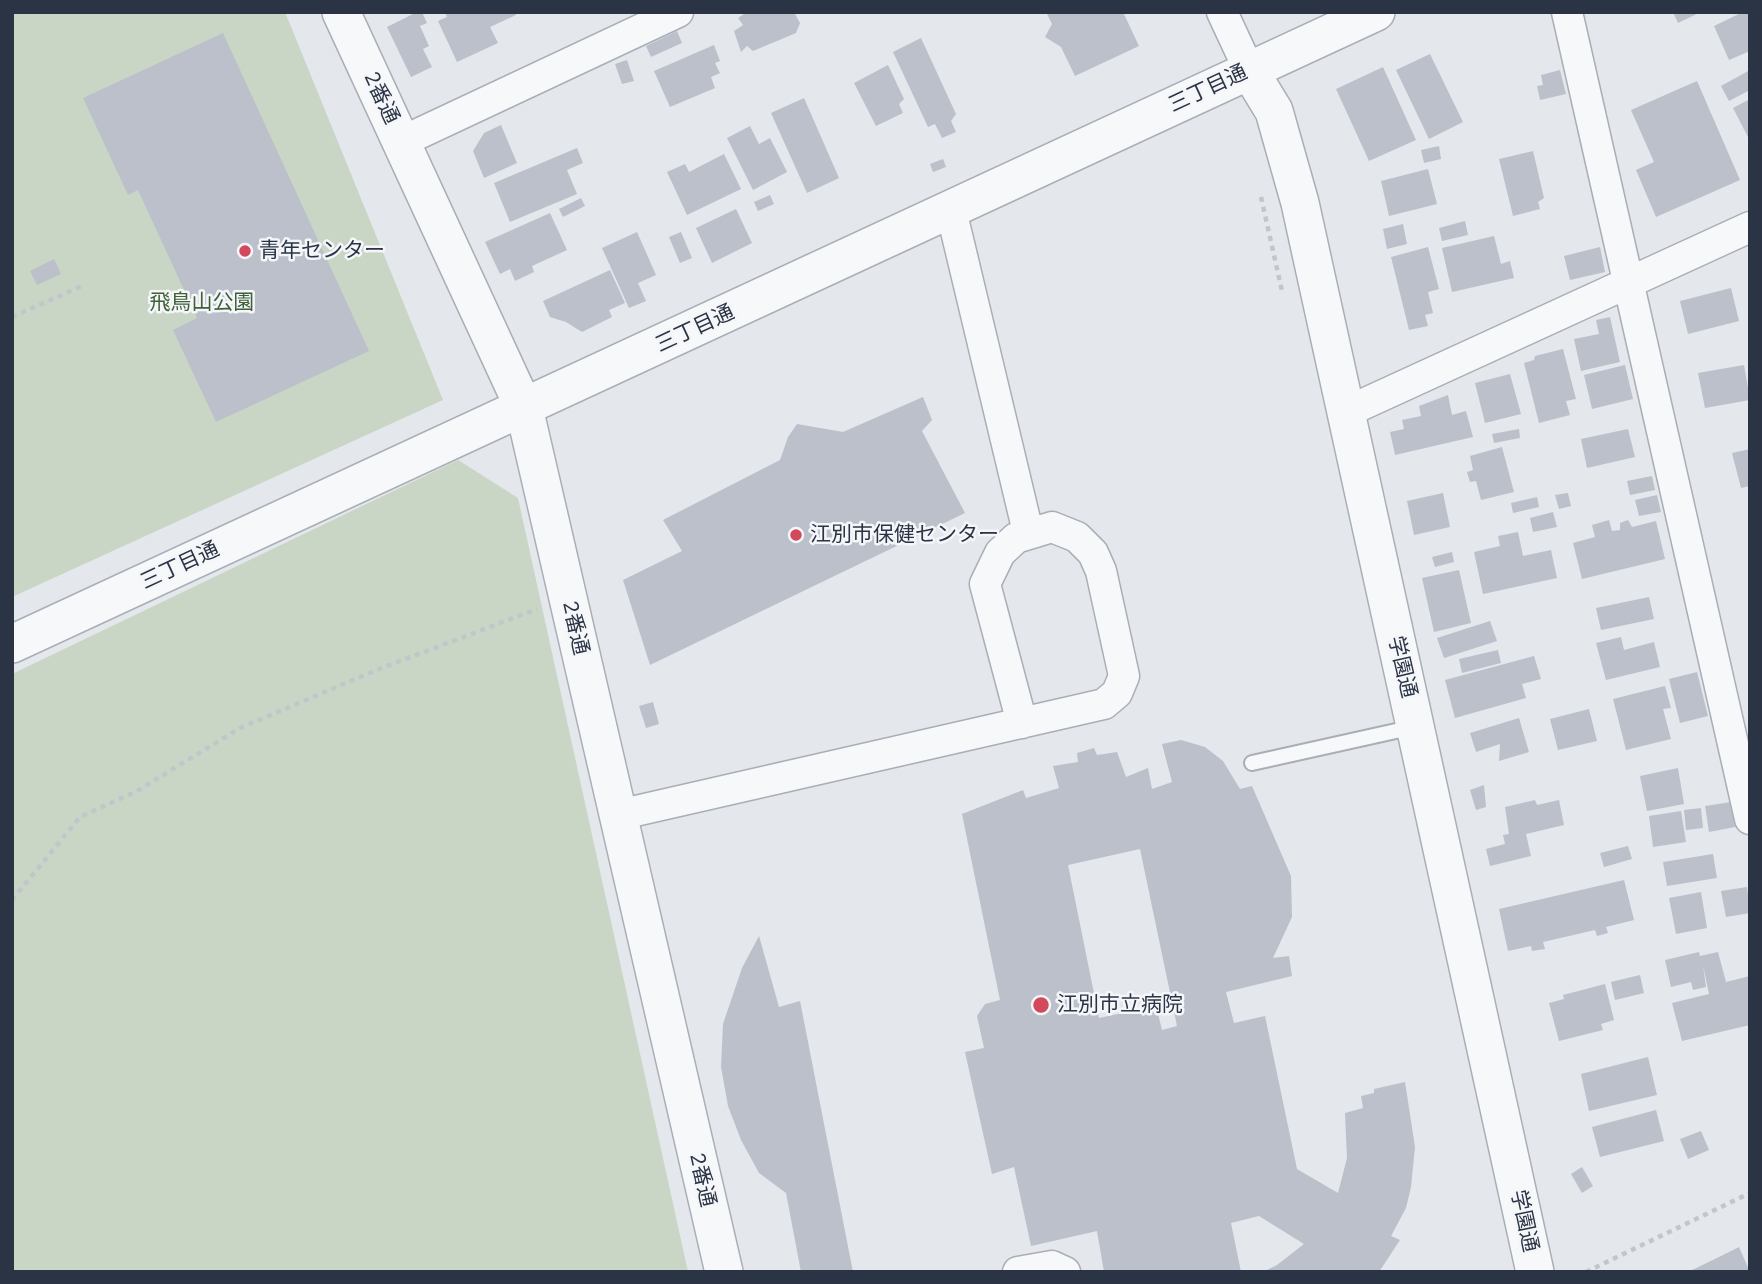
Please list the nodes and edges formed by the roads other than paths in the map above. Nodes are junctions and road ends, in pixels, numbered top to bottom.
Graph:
1 (341, 12) edge
2 (678, 12) edge
3 (1222, 12) edge
4 (1376, 12) edge
5 (1567, 12) edge
6 (1249, 70) junction
7 (401, 142) junction
8 (951, 210) junction
9 (1750, 227) edge
10 (1629, 285) junction
11 (524, 408) junction
12 (1345, 413) junction
13 (1027, 532) junction
14 (12, 644) edge
15 (1022, 723) junction
16 (1416, 727) junction
17 (1252, 763) dead end
18 (1748, 803) edge
19 (618, 815) junction
20 (724, 1272) edge
21 (1018, 1272) edge
22 (1065, 1272) edge
23 (1535, 1272) edge

1 - 7 street, 2番通
2 - 7 street
3 - 6 street
4 - 6 street, 三丁目通
5 - 10 street
6 - 8 street, 三丁目通
6 - 12 street, 学園通
7 - 11 street, 2番通
8 - 11 street, 三丁目通
8 - 13 street
9 - 10 street
10 - 12 street
10 - 18 street
11 - 14 street, 三丁目通
11 - 19 street, 2番通
12 - 16 street, 学園通
13 - 15 street
13 - 15 street
15 - 19 street
16 - 17 lane
16 - 23 street, 学園通
19 - 20 street, 2番通
21 - 22 street

